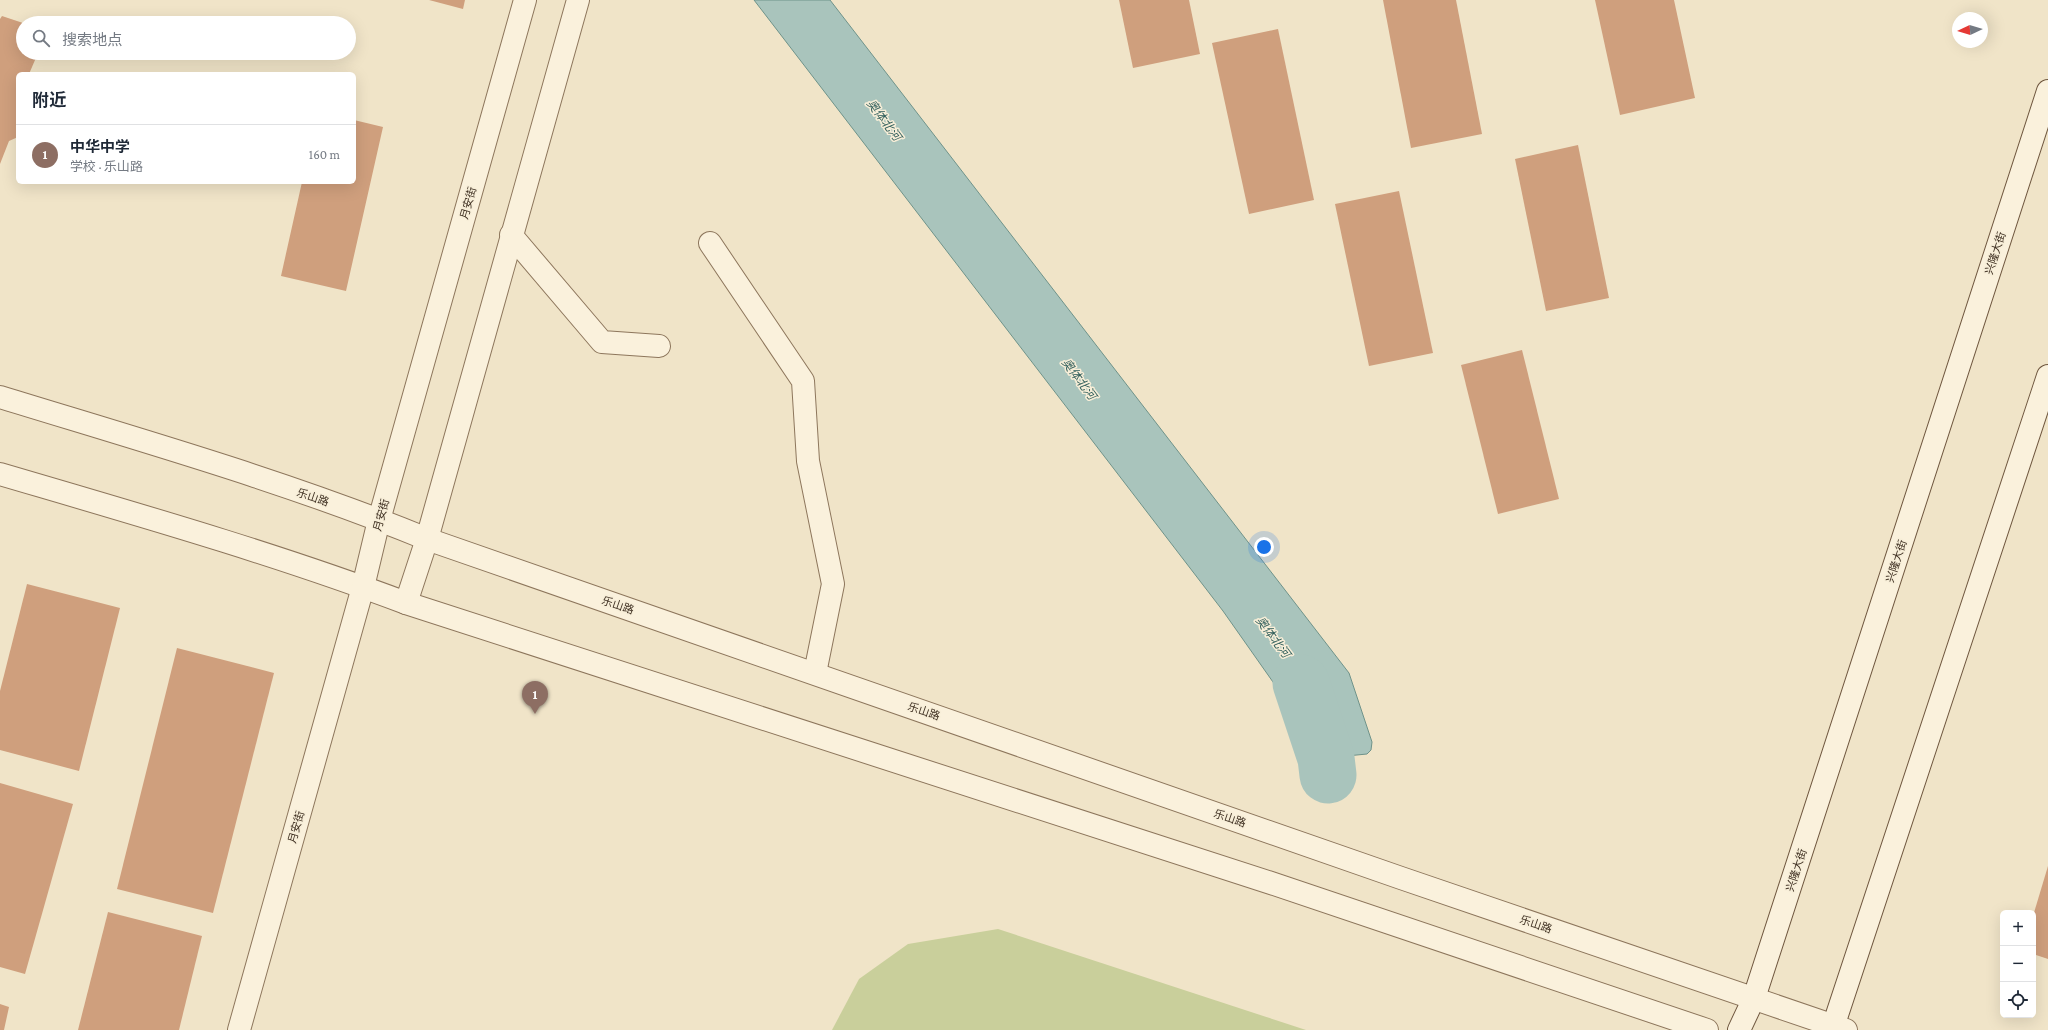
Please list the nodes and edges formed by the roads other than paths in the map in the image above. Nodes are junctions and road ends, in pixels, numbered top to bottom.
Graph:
1 (525, 0) edge
2 (578, 0) edge
3 (2048, 91) edge
4 (511, 235) junction
5 (710, 243) dead end
6 (659, 346) dead end
7 (2048, 376) edge
8 (0, 397) edge
9 (0, 474) edge
10 (379, 520) junction
11 (427, 540) junction
12 (363, 586) junction
13 (406, 603) junction
14 (815, 673) junction
15 (1754, 998) junction
16 (1837, 1029) edge
17 (239, 1030) edge
18 (1707, 1030) edge
19 (1739, 1030) edge

1 - 10 street, 月安街
2 - 4 street
3 - 15 street, 兴隆大街
4 - 6 street
4 - 11 street
5 - 14 street
7 - 16 street
8 - 10 street, 乐山路
9 - 12 street
10 - 11 street, 乐山路
10 - 12 street, 月安街
11 - 13 street
11 - 14 street, 乐山路
12 - 13 street
12 - 17 street, 月安街
13 - 18 street
14 - 15 street, 乐山路
15 - 16 street, 乐山路
15 - 19 street, 兴隆大街

